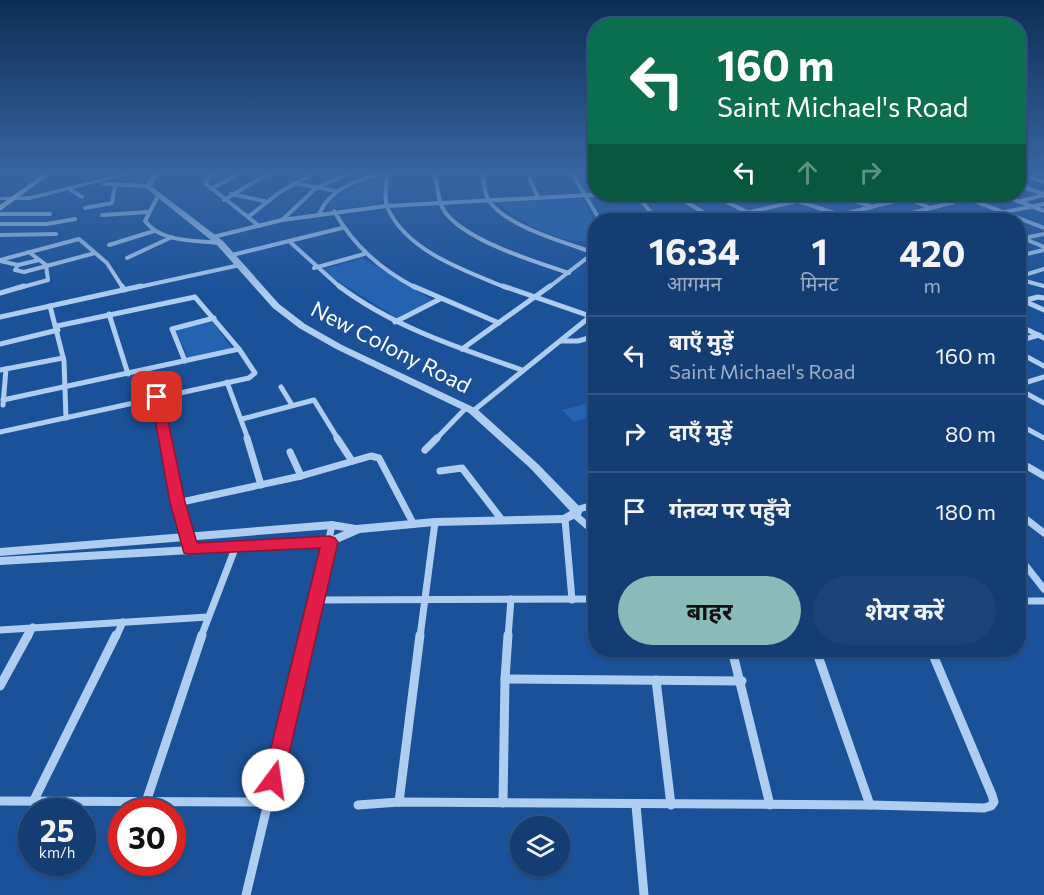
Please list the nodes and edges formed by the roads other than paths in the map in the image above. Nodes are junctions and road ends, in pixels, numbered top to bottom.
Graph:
1 (0, 214) edge
2 (50, 214) dead end
3 (121, 214) edge
4 (148, 214) edge
5 (184, 214) edge
6 (243, 214) edge
7 (251, 214) edge
8 (289, 214) edge
9 (316, 214) edge
10 (335, 214) edge
11 (391, 214) edge
12 (448, 214) edge
13 (505, 214) edge
14 (102, 215) dead end
15 (248, 217) junction
16 (75, 219) dead end
17 (282, 220) junction
18 (1026, 221) edge
19 (0, 224) edge
20 (259, 226) junction
21 (342, 228) junction
22 (1044, 228) edge
23 (154, 231) junction
24 (56, 234) dead end
25 (1044, 234) edge
26 (0, 235) edge
27 (173, 237) junction
28 (1026, 237) edge
29 (217, 240) junction
30 (290, 241) junction
31 (1026, 241) edge
32 (110, 245) dead end
33 (588, 249) edge
34 (1044, 249) edge
35 (29, 252) junction
36 (95, 253) junction
37 (364, 254) junction
38 (1026, 254) edge
39 (232, 255) junction
40 (127, 258) dead end
41 (588, 258) edge
42 (0, 260) edge
43 (39, 260) junction
44 (18, 265) junction
45 (46, 265) junction
46 (240, 266) junction
47 (314, 268) junction
48 (1044, 269) edge
49 (1026, 272) edge
50 (569, 273) junction
51 (1030, 273) junction
52 (1026, 275) edge
53 (1026, 280) edge
54 (1044, 286) edge
55 (124, 290) junction
56 (0, 293) edge
57 (1042, 297) edge
58 (440, 299) junction
59 (534, 299) junction
60 (1026, 300) edge
61 (1026, 303) edge
62 (50, 306) junction
63 (1044, 310) edge
64 (588, 313) edge
65 (109, 314) junction
66 (0, 317) edge
67 (214, 318) junction
68 (588, 318) edge
69 (395, 322) junction
70 (499, 323) junction
71 (58, 328) junction
72 (1026, 329) edge
73 (1042, 337) edge
74 (588, 338) edge
75 (1026, 340) edge
76 (561, 341) junction
77 (0, 344) edge
78 (462, 349) junction
79 (239, 350) junction
80 (1026, 356) edge
81 (63, 358) junction
82 (185, 361) junction
83 (1044, 366) edge
84 (3, 370) edge
85 (522, 370) junction
86 (128, 374) junction
87 (1044, 377) edge
88 (227, 382) junction
89 (1026, 383) edge
90 (67, 387) junction
91 (281, 387) dead end
92 (1026, 391) edge
93 (157, 397) junction
94 (1044, 403) edge
95 (292, 405) junction
96 (469, 409) junction
97 (66, 417) junction
98 (242, 419) junction
99 (1026, 428) edge
100 (0, 432) edge
101 (1044, 438) edge
102 (425, 450) dead end
103 (290, 452) dead end
104 (352, 461) junction
105 (1026, 466) edge
106 (440, 471) dead end
107 (301, 476) junction
108 (1044, 476) edge
109 (261, 485) junction
110 (177, 502) junction
111 (588, 508) edge
112 (572, 515) junction
113 (1026, 519) edge
114 (502, 520) junction
115 (435, 522) junction
116 (414, 523) junction
117 (332, 525) junction
118 (588, 527) edge
119 (356, 529) junction
120 (1044, 533) edge
121 (188, 535) junction
122 (330, 542) junction
123 (236, 546) junction
124 (189, 549) junction
125 (0, 552) edge
126 (0, 561) edge
127 (1026, 566) edge
128 (1044, 589) edge
129 (425, 598) junction
130 (511, 599) junction
131 (588, 599) edge
132 (317, 600) junction
133 (572, 600) junction
134 (1026, 601) edge
135 (1044, 601) edge
136 (208, 617) junction
137 (123, 622) junction
138 (33, 627) junction
139 (0, 630) edge
140 (734, 657) edge
141 (818, 657) edge
142 (934, 657) edge
143 (506, 679) junction
144 (656, 680) junction
145 (742, 681) junction
146 (0, 686) edge
147 (35, 798) edge
148 (147, 798) edge
149 (0, 801) edge
150 (18, 802) edge
151 (186, 802) edge
152 (267, 802) junction
153 (399, 802) junction
154 (503, 803) junction
155 (358, 805) dead end
156 (636, 805) junction
157 (671, 805) junction
158 (770, 805) junction
159 (870, 805) junction
160 (246, 895) edge
161 (644, 895) edge

1 - 2 street
3 - 14 street
4 - 23 street
5 - 29 street, New Colony Road
6 - 15 street
7 - 15 street
8 - 17 street
9 - 17 street
10 - 21 street
11 - 59 street
12 - 50 street
13 - 33 street
15 - 20 street
16 - 19 street
17 - 20 street
18 - 22 street
20 - 29 street
21 - 30 street
21 - 37 street
23 - 27 street
23 - 32 street
24 - 26 street
25 - 28 street
27 - 29 street
27 - 40 street
29 - 39 street, New Colony Road
30 - 39 street
30 - 47 street
31 - 34 street
34 - 38 street
35 - 36 street
35 - 42 street
35 - 43 street
36 - 45 street
36 - 55 street
37 - 47 street
37 - 58 street
39 - 46 street, New Colony Road
41 - 50 street
42 - 44 street
43 - 44 street
43 - 45 street
44 - 45 street
45 - 56 street
46 - 55 street
46 - 96 street, New Colony Road
47 - 69 street
48 - 51 street
49 - 51 street
50 - 59 street
51 - 52 street
53 - 54 street
55 - 62 street
57 - 60 street
58 - 69 street
58 - 70 street
59 - 64 street
59 - 70 street
61 - 63 street
62 - 66 street
62 - 71 street
65 - 67 street
65 - 71 street
65 - 86 street
67 - 79 street
67 - 82 street
68 - 76 street
69 - 78 street
70 - 78 street
71 - 77 street
71 - 81 street
72 - 73 street
73 - 75 street
74 - 76 street
76 - 85 street
78 - 85 street
79 - 82 street
79 - 88 street
80 - 83 street
81 - 84 street
81 - 90 street
82 - 86 street
84 - 90 street
85 - 96 street
86 - 90 street
87 - 89 street
88 - 93 street
88 - 98 street
90 - 97 street
91 - 95 street
92 - 94 street
93 - 97 street
93 - 110 street
95 - 98 street
95 - 104 street
96 - 102 street
96 - 112 street, New Colony Road
97 - 100 street
98 - 109 street
99 - 101 street
103 - 107 street
104 - 107 street
104 - 116 street
105 - 108 street
106 - 114 street
107 - 109 street
109 - 110 street
110 - 121 street
111 - 112 street
112 - 114 street
112 - 118 street, New Colony Road
112 - 133 street
113 - 120 street
114 - 115 street
115 - 116 street
115 - 129 street
116 - 119 street
117 - 119 street
117 - 121 street
117 - 122 street
119 - 122 street
121 - 124 street
121 - 125 street
122 - 123 street
122 - 132 street
123 - 124 street
123 - 136 street
124 - 126 street
127 - 128 street
129 - 130 street
129 - 132 street
129 - 153 street
130 - 133 street
130 - 143 street
131 - 133 street
132 - 152 street
134 - 135 street
136 - 137 street
136 - 148 street
137 - 138 street
137 - 147 street
138 - 139 street
138 - 146 street
140 - 145 street
141 - 159 street
142 - 159 street
143 - 144 street
143 - 154 street
144 - 145 street
144 - 157 street
145 - 158 street
149 - 150 street
151 - 152 street
152 - 160 street
153 - 154 street
153 - 155 street
154 - 156 street
156 - 157 street
156 - 161 street
157 - 158 street
158 - 159 street

